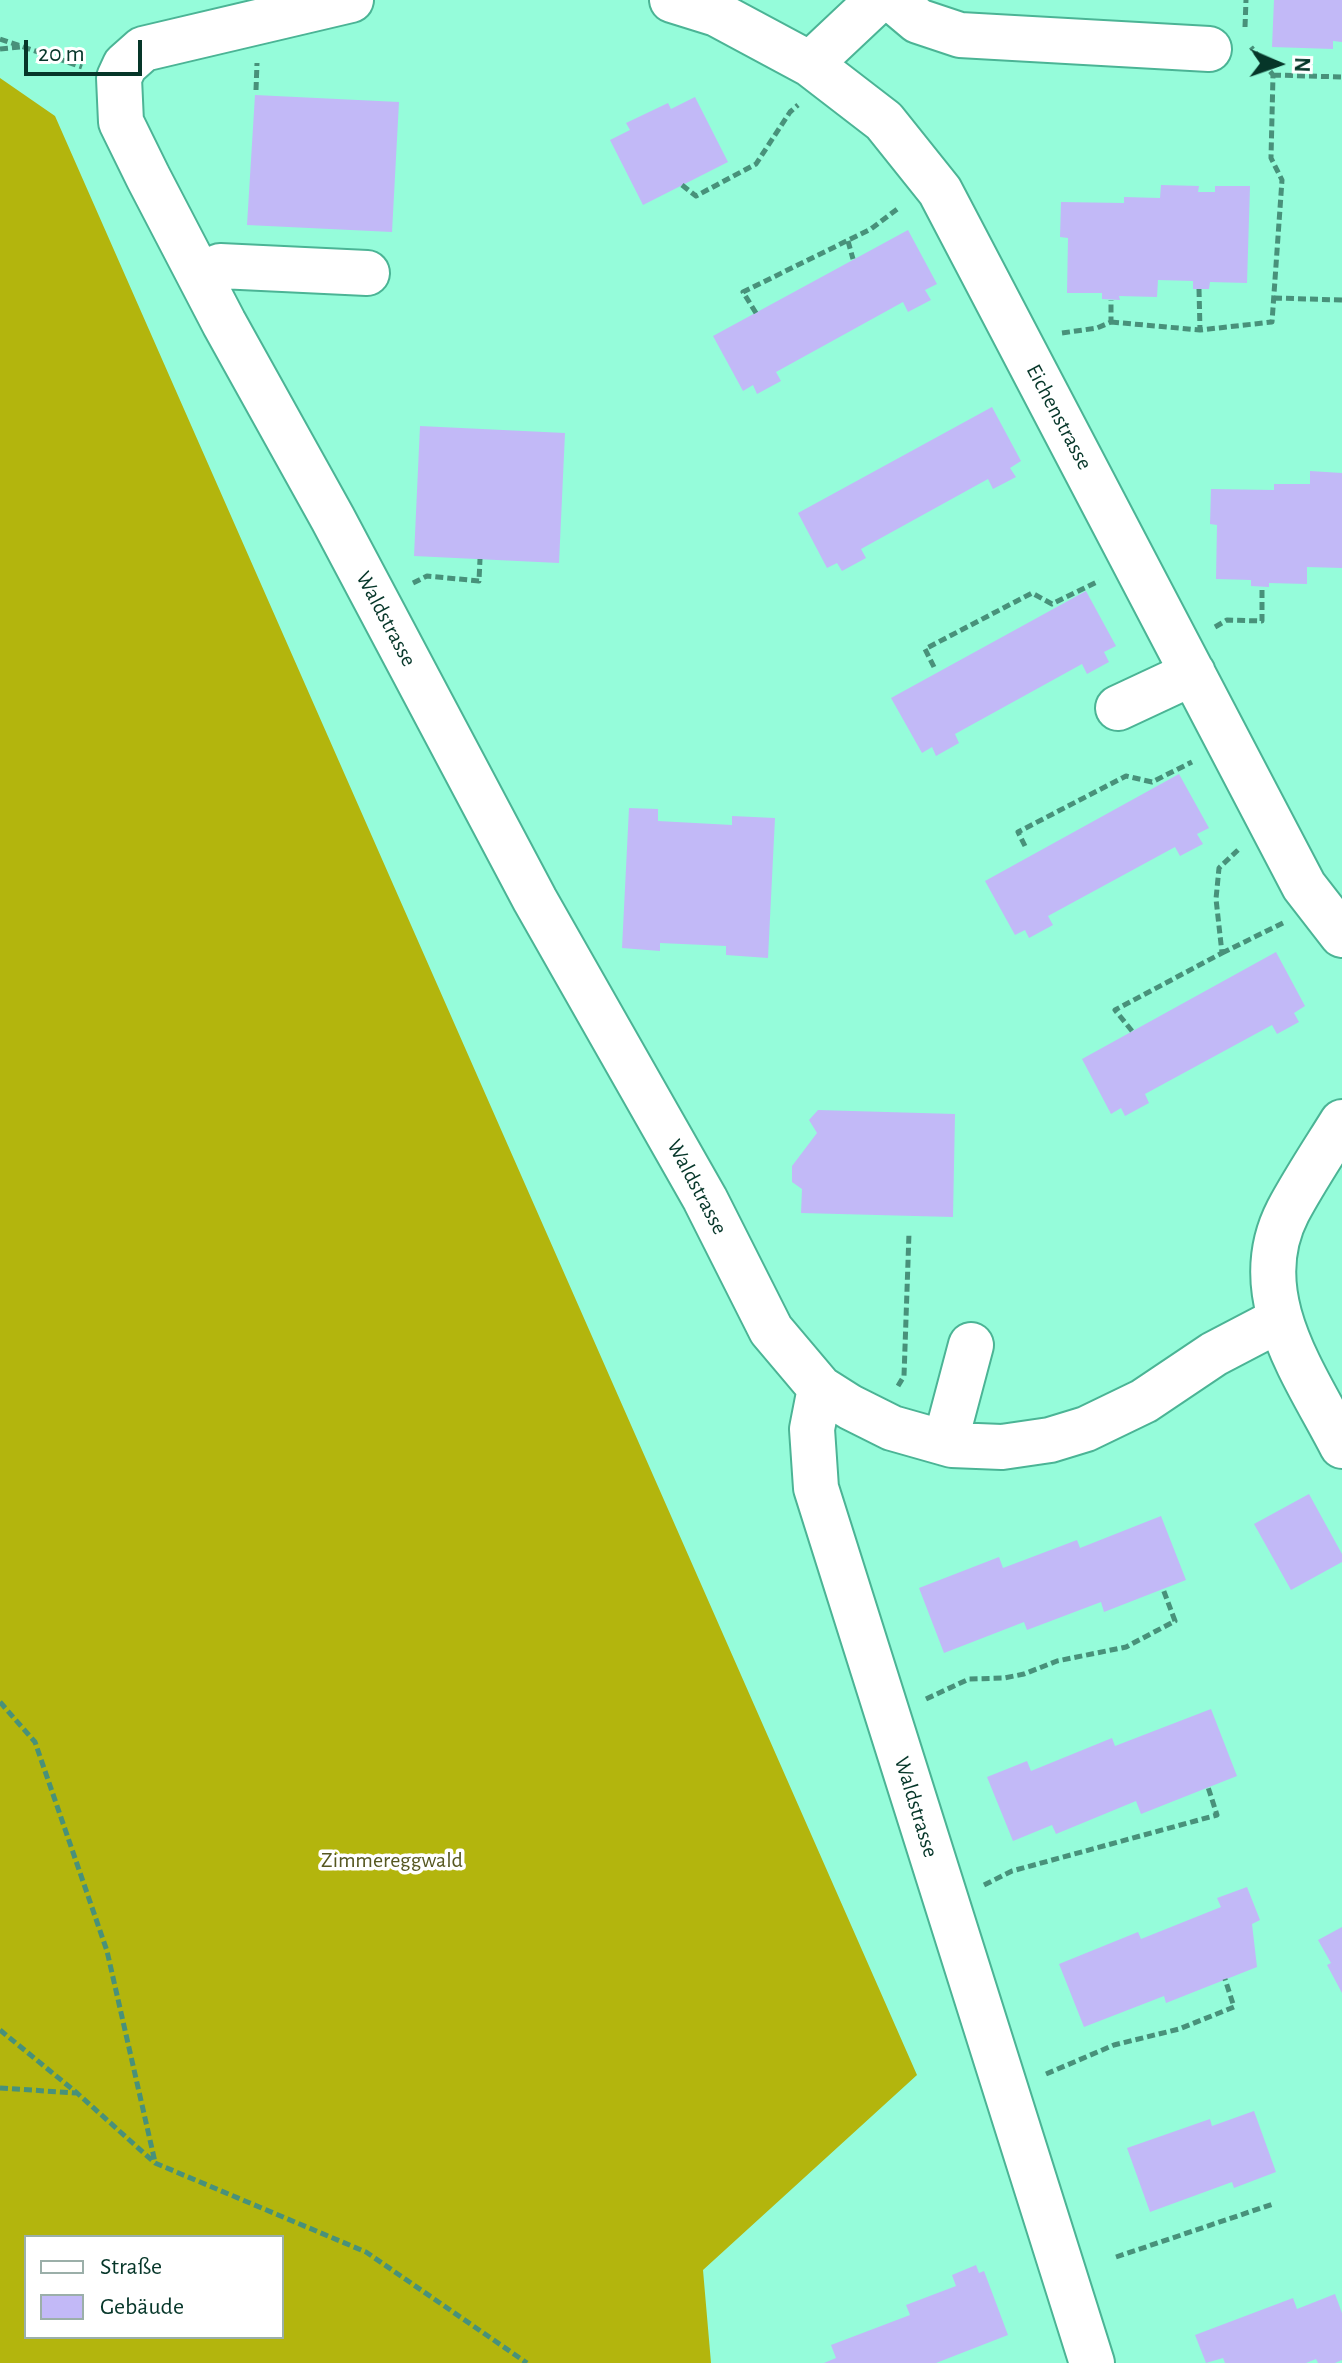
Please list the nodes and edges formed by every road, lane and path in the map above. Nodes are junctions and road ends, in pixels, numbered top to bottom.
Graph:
1 (351, 0) edge
2 (672, 0) edge
3 (878, 0) edge
4 (893, 0) edge
5 (1246, 0) edge
6 (0, 39) edge
7 (21, 47) junction
8 (0, 49) edge
9 (1209, 49) dead end
10 (819, 71) junction
11 (1273, 75) junction
12 (1342, 77) edge
13 (119, 78) junction
14 (928, 176) junction
15 (682, 185) dead end
16 (848, 241) junction
17 (853, 259) dead end
18 (367, 273) dead end
19 (200, 275) junction
20 (1199, 289) dead end
21 (1274, 298) junction
22 (1111, 300) dead end
23 (1342, 300) edge
24 (756, 313) dead end
25 (1111, 322) junction
26 (1200, 330) junction
27 (1057, 333) dead end
28 (480, 559) dead end
29 (1136, 563) junction
30 (1262, 586) dead end
31 (376, 600) junction
32 (1210, 629) dead end
33 (934, 667) dead end
34 (1193, 673) junction
35 (1118, 708) dead end
36 (1194, 761) dead end
37 (1025, 846) dead end
38 (1240, 848) dead end
39 (1262, 933) dead end
40 (1342, 935) edge
41 (1222, 953) junction
42 (1132, 1031) dead end
43 (1342, 1122) edge
44 (909, 1233) dead end
45 (1279, 1320) junction
46 (971, 1345) dead end
47 (820, 1388) junction
48 (896, 1389) dead end
49 (945, 1443) junction
50 (1342, 1446) edge
51 (1163, 1589) dead end
52 (0, 1702) edge
53 (920, 1702) dead end
54 (1208, 1787) dead end
55 (977, 1888) dead end
56 (1225, 1979) dead end
57 (0, 2030) edge
58 (1034, 2079) dead end
59 (0, 2088) edge
60 (77, 2093) junction
61 (155, 2163) junction
62 (1273, 2204) dead end
63 (1116, 2257) dead end
64 (527, 2363) edge
65 (1092, 2363) edge

1 - 13 street
2 - 10 street, Eichenstrasse
3 - 10 street
4 - 9 street
5 - 11 path
6 - 7 path
7 - 8 path
7 - 13 path
10 - 14 street, Eichenstrasse
10 - 15 path
11 - 12 path
11 - 21 path
13 - 19 street, Waldstrasse
14 - 16 path
14 - 29 street, Eichenstrasse
16 - 17 path
16 - 24 path
18 - 19 street
19 - 31 street, Waldstrasse
20 - 26 path
21 - 23 path
21 - 26 path
22 - 25 path
25 - 26 path
25 - 27 path
28 - 31 path
29 - 33 path
29 - 34 street, Eichenstrasse
30 - 32 path
31 - 47 street, Waldstrasse
34 - 35 street
34 - 40 street, Eichenstrasse
36 - 37 path
38 - 41 path
39 - 41 path
41 - 42 path
43 - 45 street
44 - 48 path
45 - 49 street
45 - 50 street
46 - 49 street
47 - 49 street
47 - 65 street, Waldstrasse
51 - 53 path
52 - 61 path
54 - 55 path
56 - 58 path
57 - 60 path
59 - 60 path
60 - 61 path
61 - 64 path
62 - 63 path

